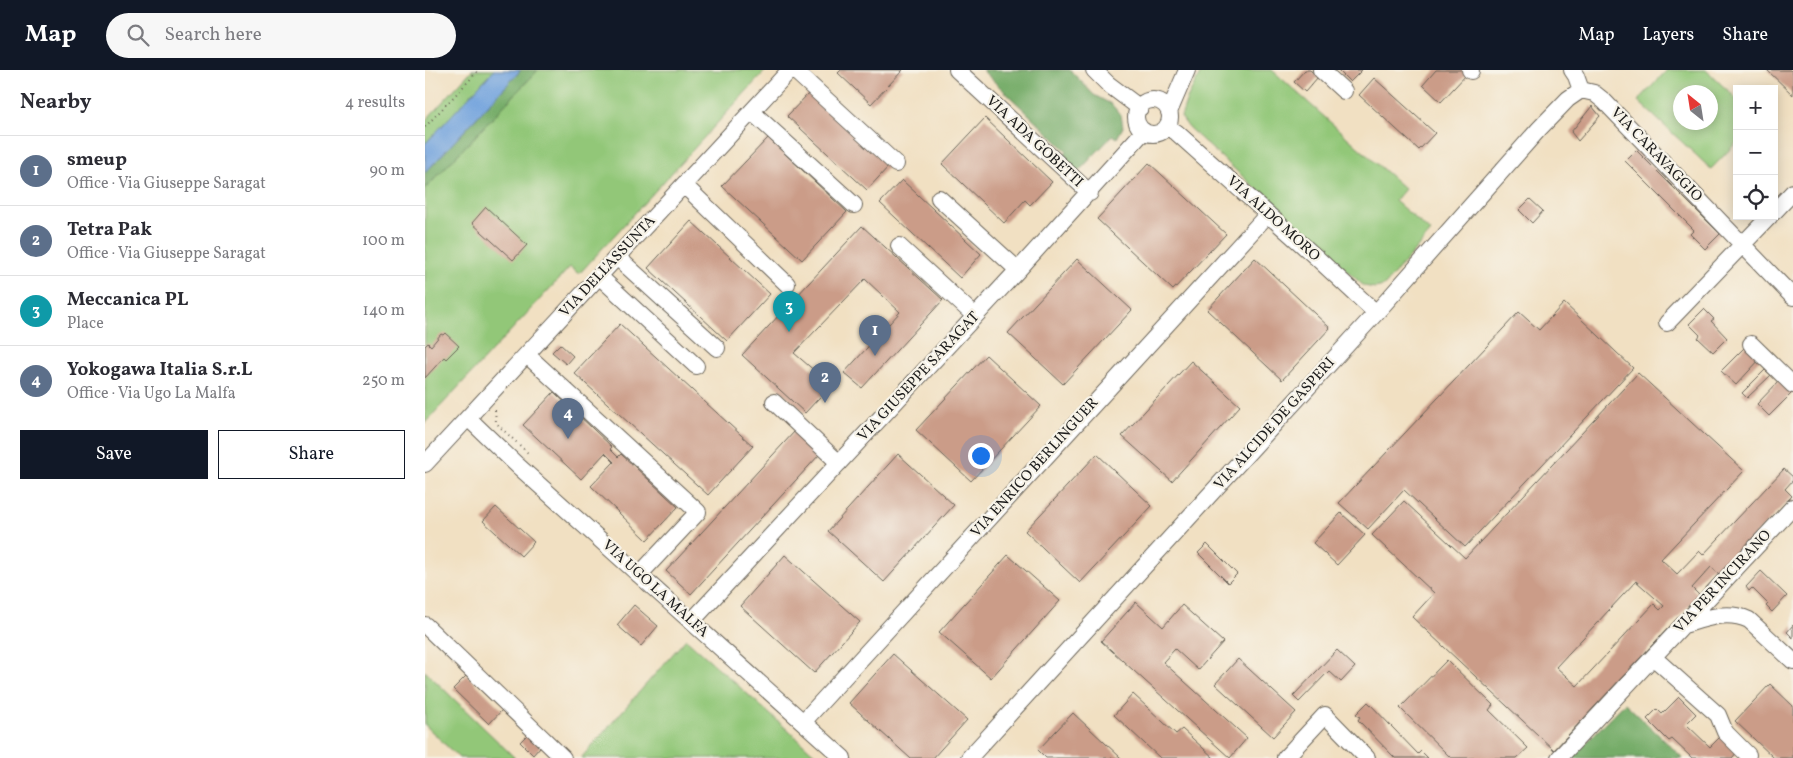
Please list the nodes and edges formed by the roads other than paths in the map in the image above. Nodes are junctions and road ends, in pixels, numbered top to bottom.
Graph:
1 (792, 70) edge
2 (957, 70) edge
3 (1094, 70) edge
4 (1187, 70) edge
5 (1321, 70) edge
6 (1572, 70) edge
7 (1581, 90) junction
8 (1344, 91) dead end
9 (1140, 108) junction
10 (751, 112) junction
11 (1165, 114) junction
12 (1144, 131) junction
13 (896, 164) dead end
14 (684, 185) junction
15 (1793, 192) edge
16 (1090, 193) junction
17 (939, 198) dead end
18 (854, 205) dead end
19 (1778, 208) edge
20 (1267, 214) junction
21 (1766, 220) edge
22 (1741, 244) junction
23 (899, 246) dead end
24 (617, 257) junction
25 (1018, 270) junction
26 (599, 276) junction
27 (787, 284) dead end
28 (1793, 297) edge
29 (1375, 314) junction
30 (975, 316) junction
31 (1667, 323) dead end
32 (1751, 344) dead end
33 (717, 348) dead end
34 (527, 355) junction
35 (696, 366) dead end
36 (1793, 385) edge
37 (774, 402) dead end
38 (468, 418) junction
39 (839, 463) junction
40 (425, 464) edge
41 (1793, 507) edge
42 (639, 575) junction
43 (1722, 584) junction
44 (1732, 615) junction
45 (691, 622) junction
46 (425, 625) edge
47 (1683, 626) junction
48 (1653, 657) junction
49 (1793, 661) edge
50 (803, 722) junction
51 (1748, 755) dead end
52 (563, 758) edge
53 (843, 758) edge
54 (969, 758) edge
55 (1285, 758) edge
56 (1367, 758) edge
57 (1559, 758) edge

1 - 10 street, VIA DELL'ASSUNTA
1 - 13 street
2 - 16 street, VIA ADA GOBETTI
3 - 9 street
4 - 11 street
5 - 8 street
6 - 7 street
7 - 22 street, VIA CARAVAGGIO
7 - 29 street, VIA ALCIDE DE GASPERI
9 - 11 street
9 - 12 street
10 - 14 street, VIA DELL'ASSUNTA
10 - 18 street
11 - 12 street
11 - 20 street, VIA ALDO MORO
12 - 16 street, VIA GIUSEPPE SARAGAT
14 - 24 street, VIA DELL'ASSUNTA
14 - 27 street
15 - 19 street
16 - 25 street, VIA GIUSEPPE SARAGAT
17 - 25 street
20 - 29 street, VIA ALDO MORO
20 - 50 street, VIA ENRICO BERLINGUER
21 - 22 street
22 - 28 street, VIA CARAVAGGIO
22 - 31 street
23 - 30 street
24 - 26 street, VIA DELL'ASSUNTA
24 - 33 street
25 - 30 street, VIA GIUSEPPE SARAGAT
26 - 34 street, VIA DELL'ASSUNTA
26 - 35 street
29 - 54 street, VIA ALCIDE DE GASPERI
30 - 39 street, VIA GIUSEPPE SARAGAT
32 - 36 street
34 - 38 street, VIA DELL'ASSUNTA
34 - 42 street
37 - 39 street
38 - 40 street, VIA DELL'ASSUNTA
38 - 42 street, VIA UGO LA MALFA
39 - 45 street, VIA GIUSEPPE SARAGAT
41 - 43 street, VIA PER INCIRANO
42 - 45 street, VIA UGO LA MALFA
43 - 44 street
43 - 47 street, VIA PER INCIRANO
44 - 47 street
44 - 49 street
45 - 50 street, VIA UGO LA MALFA
46 - 52 street
47 - 48 street, VIA PER INCIRANO
48 - 51 street
48 - 57 street, VIA PER INCIRANO
50 - 53 street, VIA UGO LA MALFA
55 - 56 street

